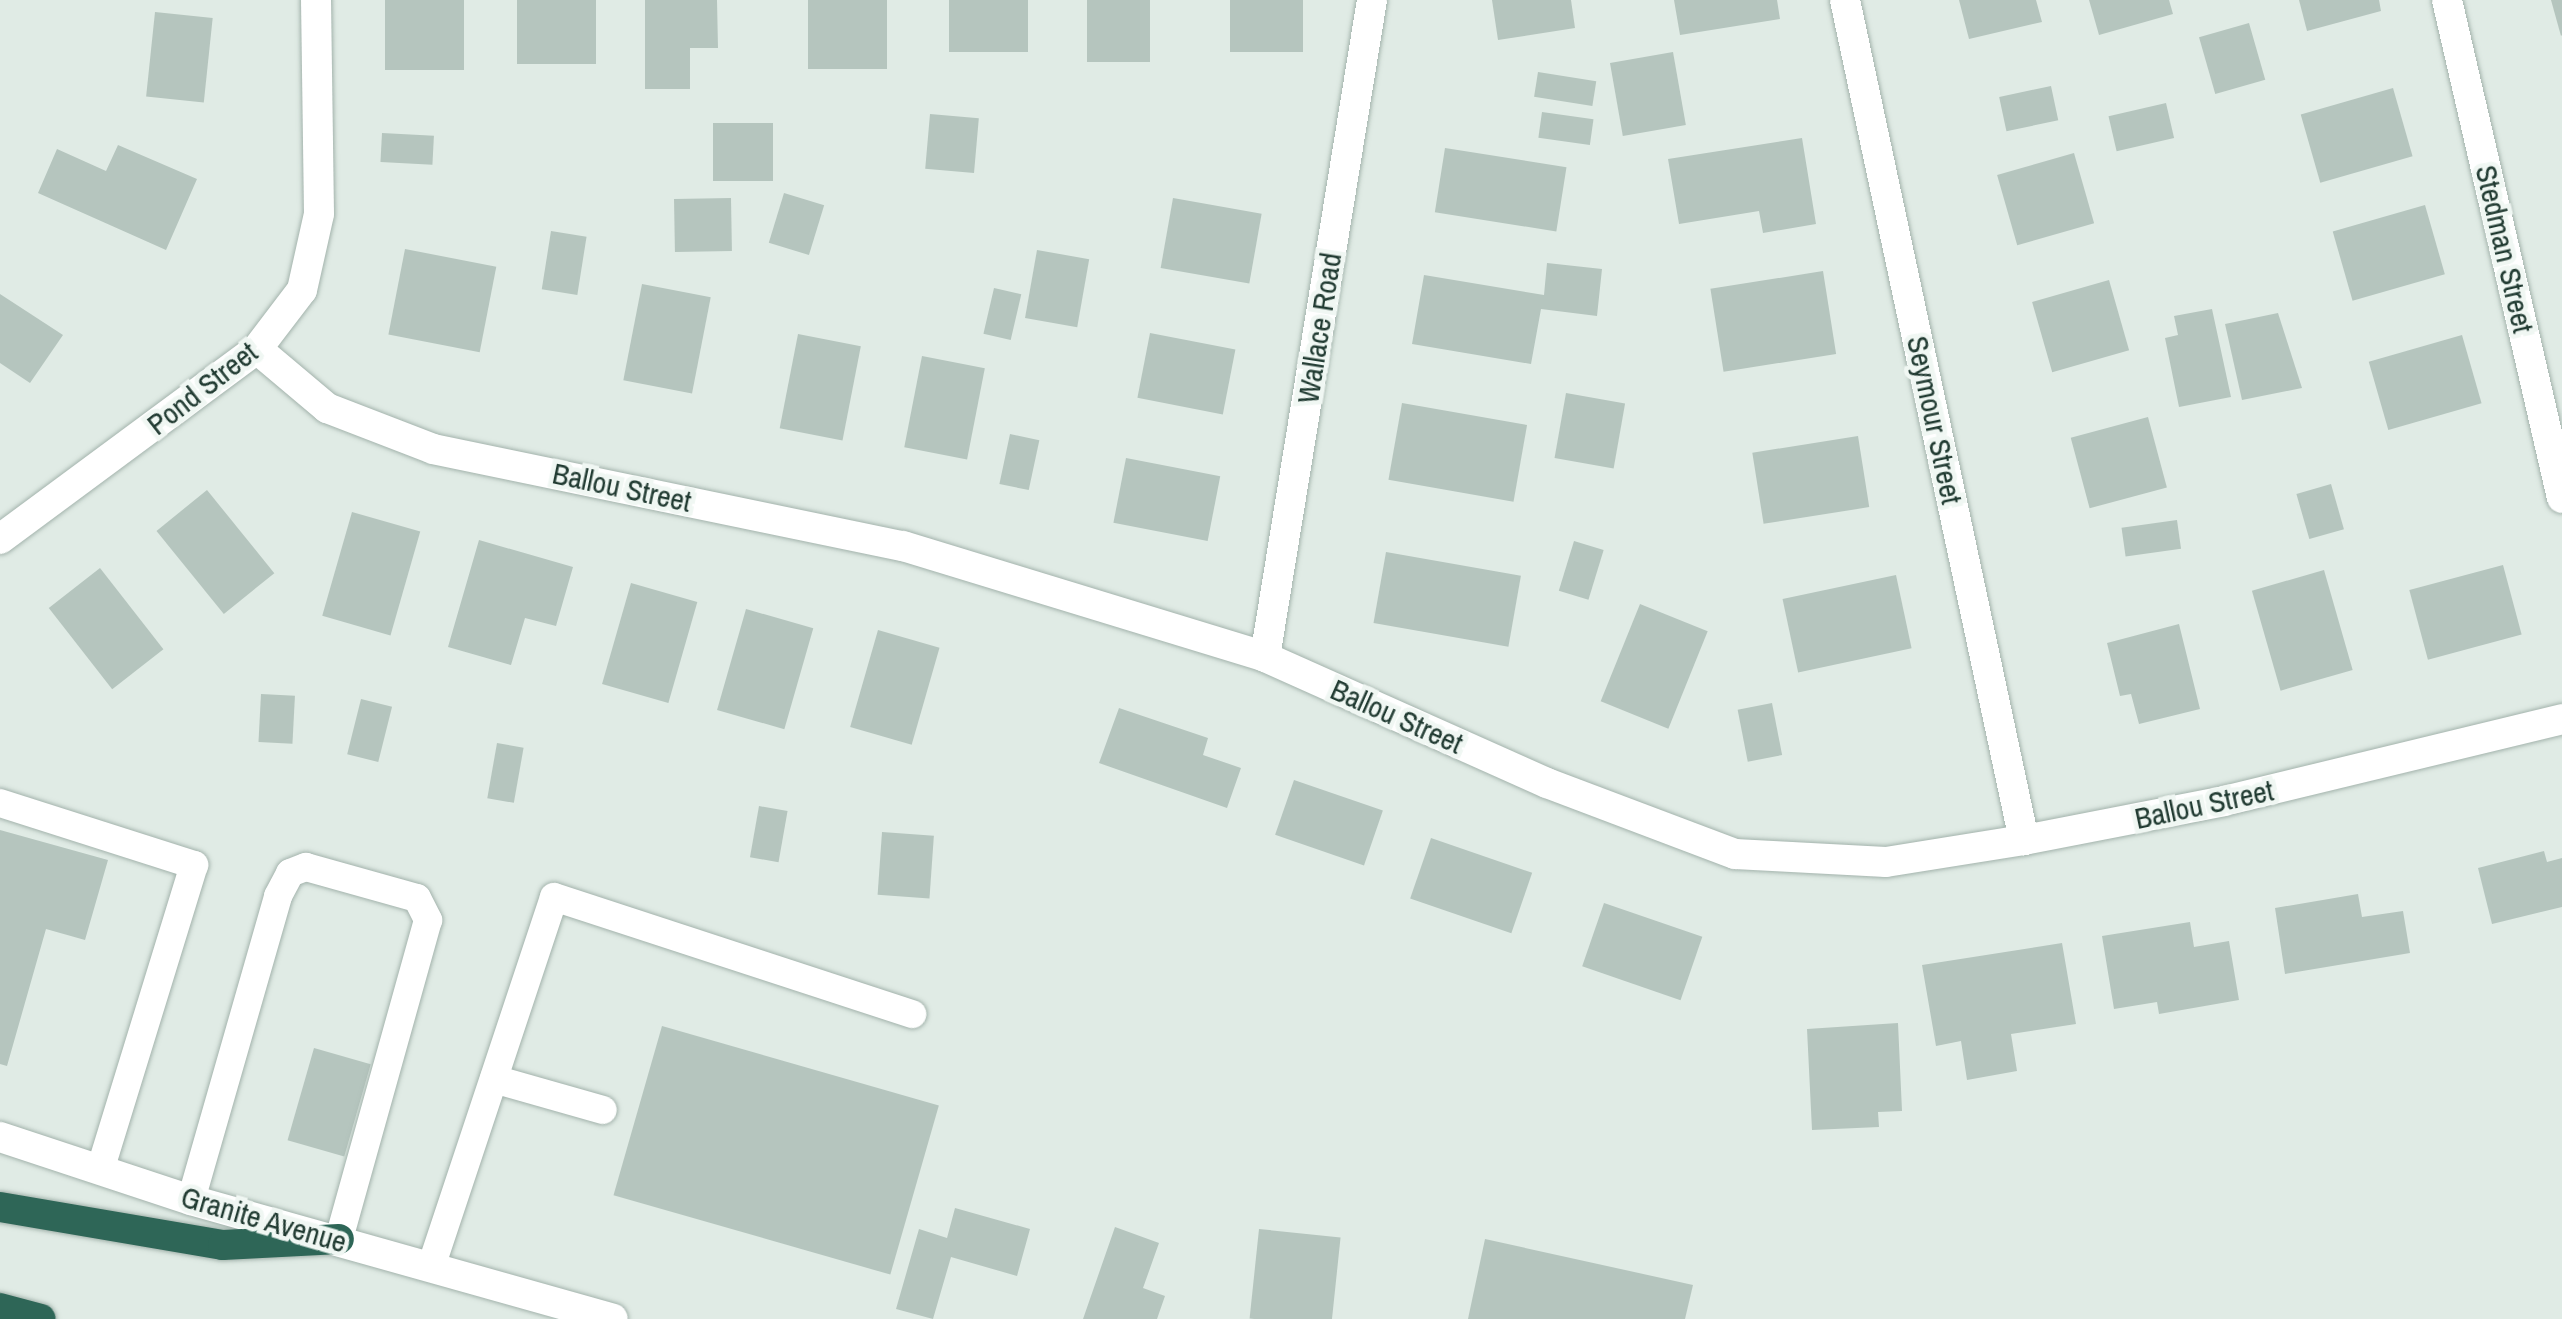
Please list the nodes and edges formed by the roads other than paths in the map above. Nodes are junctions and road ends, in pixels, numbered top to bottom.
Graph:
1 (316, 0) edge
2 (1372, 0) edge
3 (1845, 0) edge
4 (2447, 0) edge
5 (257, 349) junction
6 (2562, 498) edge
7 (0, 539) edge
8 (1265, 657) junction
9 (2562, 719) edge
10 (0, 804) edge
11 (2024, 840) junction
12 (912, 1014) dead end
13 (494, 1080) junction
14 (603, 1110) dead end
15 (0, 1137) edge
16 (101, 1168) junction
17 (191, 1200) junction
18 (0, 1207) edge
19 (339, 1239) junction
20 (431, 1268) junction
21 (0, 1308) edge
22 (41, 1319) edge
23 (613, 1319) edge

1 - 5 street, Pond Street
2 - 8 street, Wallace Road
3 - 11 street, Seymour Street
4 - 6 street, Stedman Street
5 - 7 street, Pond Street
5 - 8 street, Ballou Street
8 - 11 street, Ballou Street
9 - 11 street, Ballou Street
10 - 16 lane
12 - 13 lane
13 - 14 lane
13 - 20 lane
15 - 16 street, Granite Avenue
16 - 17 street, Granite Avenue
17 - 19 street, Granite Avenue
17 - 19 lane
18 - 19 highway
19 - 20 street, Granite Avenue
20 - 23 street, Granite Avenue
21 - 22 highway

